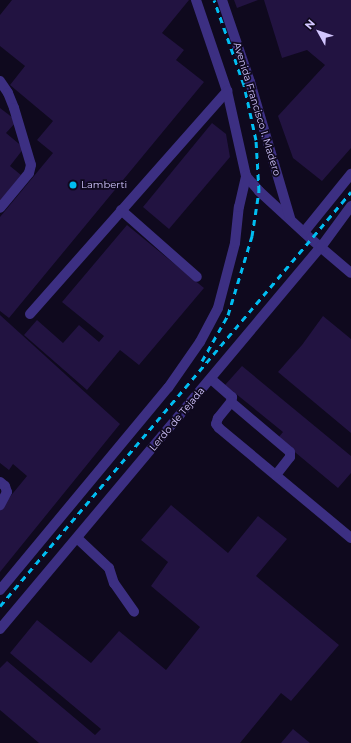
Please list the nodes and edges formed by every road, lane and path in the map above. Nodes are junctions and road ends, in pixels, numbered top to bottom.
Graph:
1 (196, 0) edge
2 (222, 0) edge
3 (0, 81) edge
4 (227, 91) junction
5 (351, 174) edge
6 (246, 176) junction
7 (351, 206) edge
8 (0, 208) edge
9 (121, 210) junction
10 (290, 218) junction
11 (304, 232) junction
12 (321, 247) junction
13 (351, 273) edge
14 (197, 277) dead end
15 (30, 314) dead end
16 (211, 379) junction
17 (231, 402) junction
18 (276, 475) junction
19 (0, 482) edge
20 (0, 505) edge
21 (77, 538) junction
22 (351, 538) edge
23 (0, 590) edge
24 (134, 612) dead end
25 (2, 624) edge

1 - 4 street, Avenida Francisco I. Madero
2 - 10 street, Avenida Francisco I. Madero
3 - 8 street
4 - 6 street, Avenida Francisco I. Madero
4 - 9 street
5 - 11 street
6 - 10 street, Avenida Francisco I. Madero
6 - 23 street
7 - 12 street, Lerdo de Tejada
9 - 14 street
9 - 15 street
10 - 11 street, Avenida Francisco I. Madero
11 - 12 street, Avenida Francisco I. Madero
12 - 13 street, Avenida Francisco I. Madero
12 - 16 street, Lerdo de Tejada
16 - 17 street
16 - 21 street, Lerdo de Tejada
17 - 18 street
17 - 18 street
18 - 22 street
19 - 20 street
21 - 24 street
21 - 25 street, Lerdo de Tejada

